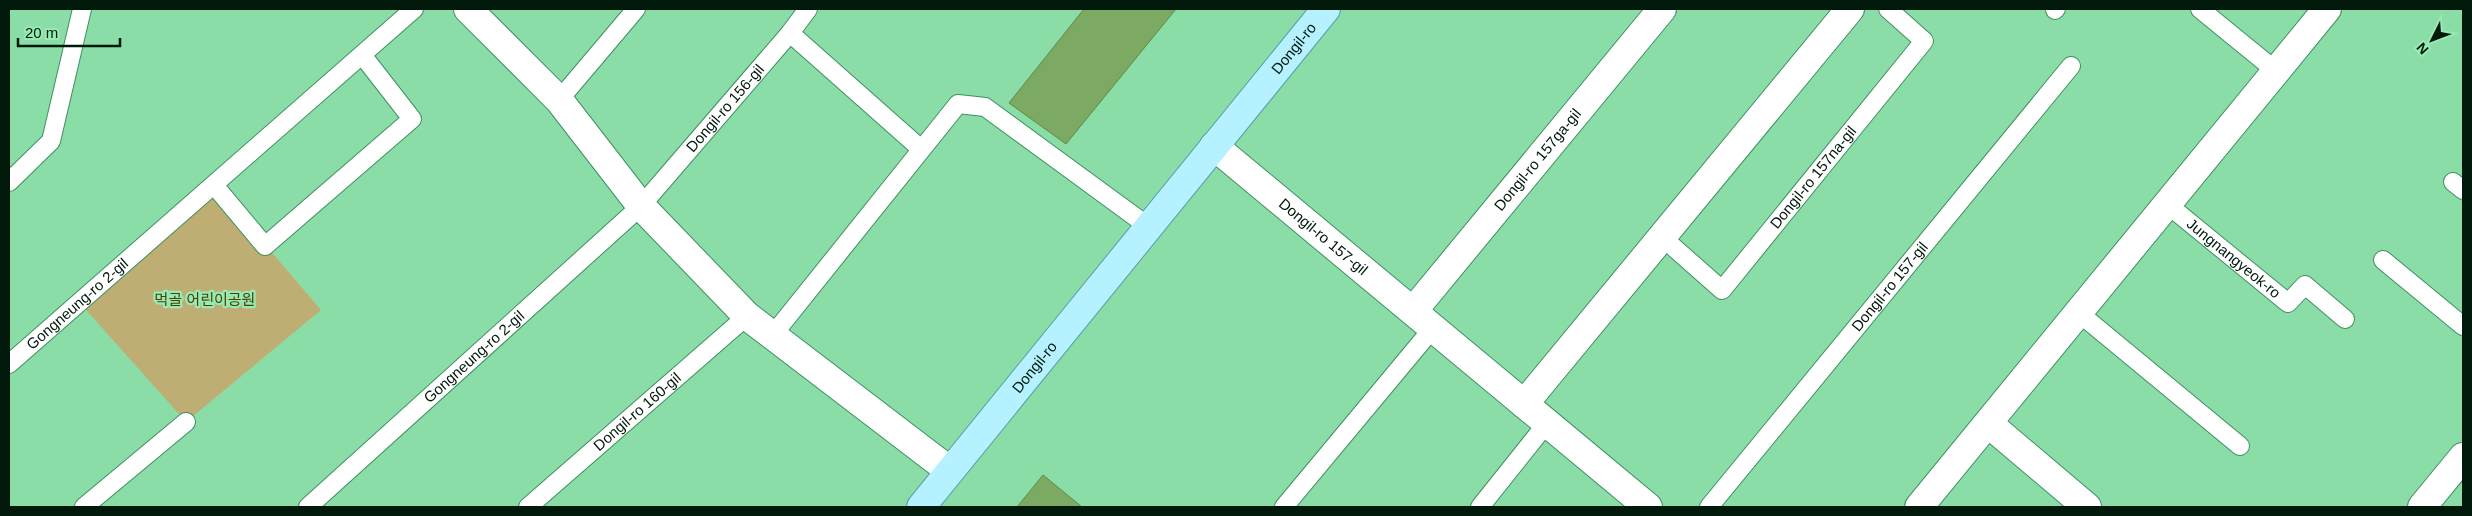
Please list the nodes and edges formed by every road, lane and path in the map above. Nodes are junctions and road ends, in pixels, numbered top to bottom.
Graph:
1 (82, 9) edge
2 (414, 9) edge
3 (468, 9) edge
4 (636, 9) edge
5 (808, 9) edge
6 (1326, 9) edge
7 (1662, 9) edge
8 (1850, 9) edge
9 (1888, 9) edge
10 (2200, 9) edge
11 (2327, 9) edge
12 (790, 33) junction
13 (363, 56) junction
14 (2071, 66) dead end
15 (2276, 71) junction
16 (559, 100) junction
17 (1214, 146) junction
18 (921, 149) junction
19 (9, 182) edge
20 (214, 185) junction
21 (2166, 204) junction
22 (641, 206) junction
23 (1148, 227) junction
24 (1662, 237) junction
25 (2383, 260) dead end
26 (2079, 313) junction
27 (746, 316) junction
28 (2345, 319) dead end
29 (1423, 320) junction
30 (2463, 326) edge
31 (772, 336) junction
32 (9, 364) edge
33 (1524, 404) junction
34 (186, 422) dead end
35 (1547, 423) junction
36 (1989, 424) junction
37 (2240, 446) dead end
38 (2463, 456) edge
39 (950, 471) junction
40 (84, 507) edge
41 (308, 507) edge
42 (528, 507) edge
43 (906, 507) edge
44 (922, 507) edge
45 (1284, 507) edge
46 (1480, 507) edge
47 (1648, 507) edge
48 (1709, 507) edge
49 (1919, 507) edge
50 (2087, 507) edge
51 (2422, 507) edge

1 - 19 lane
2 - 13 lane, Gongneung-ro 2-gil
3 - 16 street
4 - 16 lane
5 - 12 lane, Dongil-ro 156-gil
6 - 17 main road, Dongil-ro
7 - 29 street, Dongil-ro 157ga-gil
8 - 24 street
9 - 24 lane, Dongil-ro 157na-gil
10 - 15 lane
11 - 15 street
12 - 18 lane
12 - 22 lane, Dongil-ro 156-gil
13 - 20 lane, Gongneung-ro 2-gil
13 - 20 lane
14 - 48 lane, Dongil-ro 157-gil
15 - 21 street
16 - 22 street
17 - 23 main road, Dongil-ro
17 - 29 street, Dongil-ro 157-gil
18 - 23 lane
18 - 31 lane
20 - 32 lane, Gongneung-ro 2-gil
21 - 26 street
21 - 28 lane, Jungnangyeok-ro
22 - 27 street
22 - 41 lane, Gongneung-ro 2-gil
23 - 39 main road, Dongil-ro
24 - 33 street
25 - 30 lane
26 - 36 street
26 - 37 lane
27 - 31 street
27 - 42 lane, Dongil-ro 160-gil
29 - 33 street, Dongil-ro 157-gil
29 - 45 lane
31 - 39 street
33 - 35 street, Dongil-ro 157-gil
34 - 40 lane
35 - 46 lane
35 - 47 street, Dongil-ro 157-gil
36 - 49 street
36 - 50 street
38 - 51 street
39 - 43 street
39 - 44 main road, Dongil-ro

